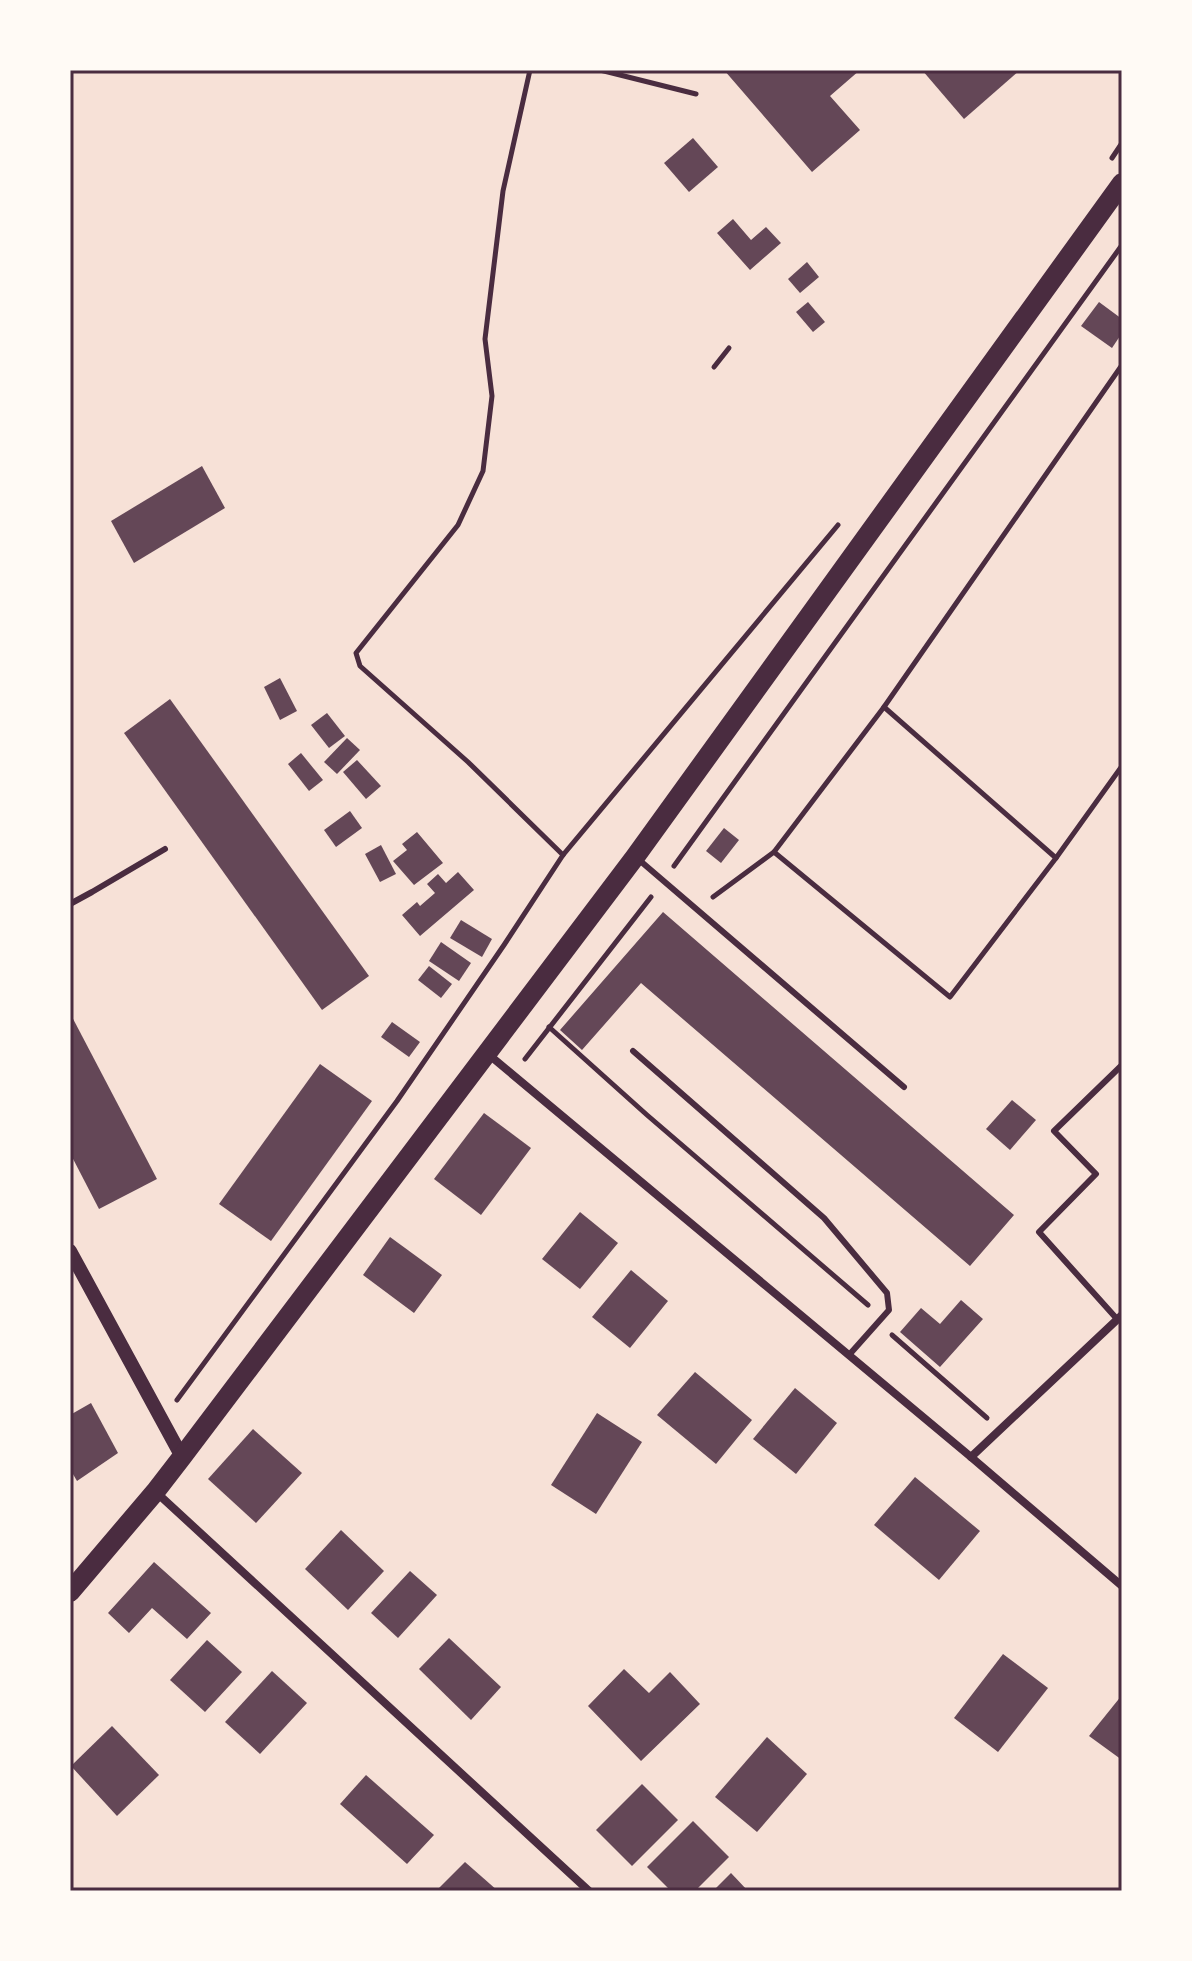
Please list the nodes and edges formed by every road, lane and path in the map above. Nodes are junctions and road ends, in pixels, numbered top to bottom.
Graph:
1 (530, 70) edge
2 (600, 70) edge
3 (696, 94) dead end
4 (1122, 143) edge
5 (1109, 163) dead end
6 (1122, 183) edge
7 (1122, 245) edge
8 (729, 348) dead end
9 (1122, 365) edge
10 (714, 367) dead end
11 (847, 515) dead end
12 (884, 707) junction
13 (1122, 766) edge
14 (165, 849) dead end
15 (774, 852) junction
16 (563, 855) junction
17 (635, 857) junction
18 (1056, 858) junction
19 (663, 881) junction
20 (70, 904) edge
21 (697, 910) junction
22 (549, 1027) junction
23 (633, 1051) dead end
24 (487, 1054) junction
25 (1122, 1065) edge
26 (513, 1075) junction
27 (904, 1087) dead end
28 (70, 1251) edge
29 (1120, 1317) edge
30 (880, 1319) junction
31 (849, 1355) junction
32 (162, 1420) junction
33 (1000, 1430) junction
34 (182, 1457) junction
35 (971, 1457) junction
36 (155, 1492) junction
37 (1122, 1586) edge
38 (70, 1592) edge
39 (589, 1891) edge

1 - 16 path
2 - 3 path
4 - 5 path
6 - 17 main road
7 - 19 path
8 - 10 path
9 - 12 path
11 - 16 path
12 - 15 path
12 - 18 path
13 - 18 path
14 - 20 lane
15 - 18 path
15 - 21 path
16 - 32 path
17 - 19 lane
17 - 24 main road
19 - 21 lane
19 - 22 path
21 - 27 lane
22 - 26 path
22 - 30 path
23 - 30 lane
24 - 26 street
24 - 34 main road
25 - 29 lane
26 - 31 street
28 - 32 street
29 - 33 street
30 - 31 lane
30 - 33 path
31 - 35 street
32 - 34 street
33 - 35 street
34 - 36 main road
35 - 37 street
36 - 38 main road
36 - 39 street

